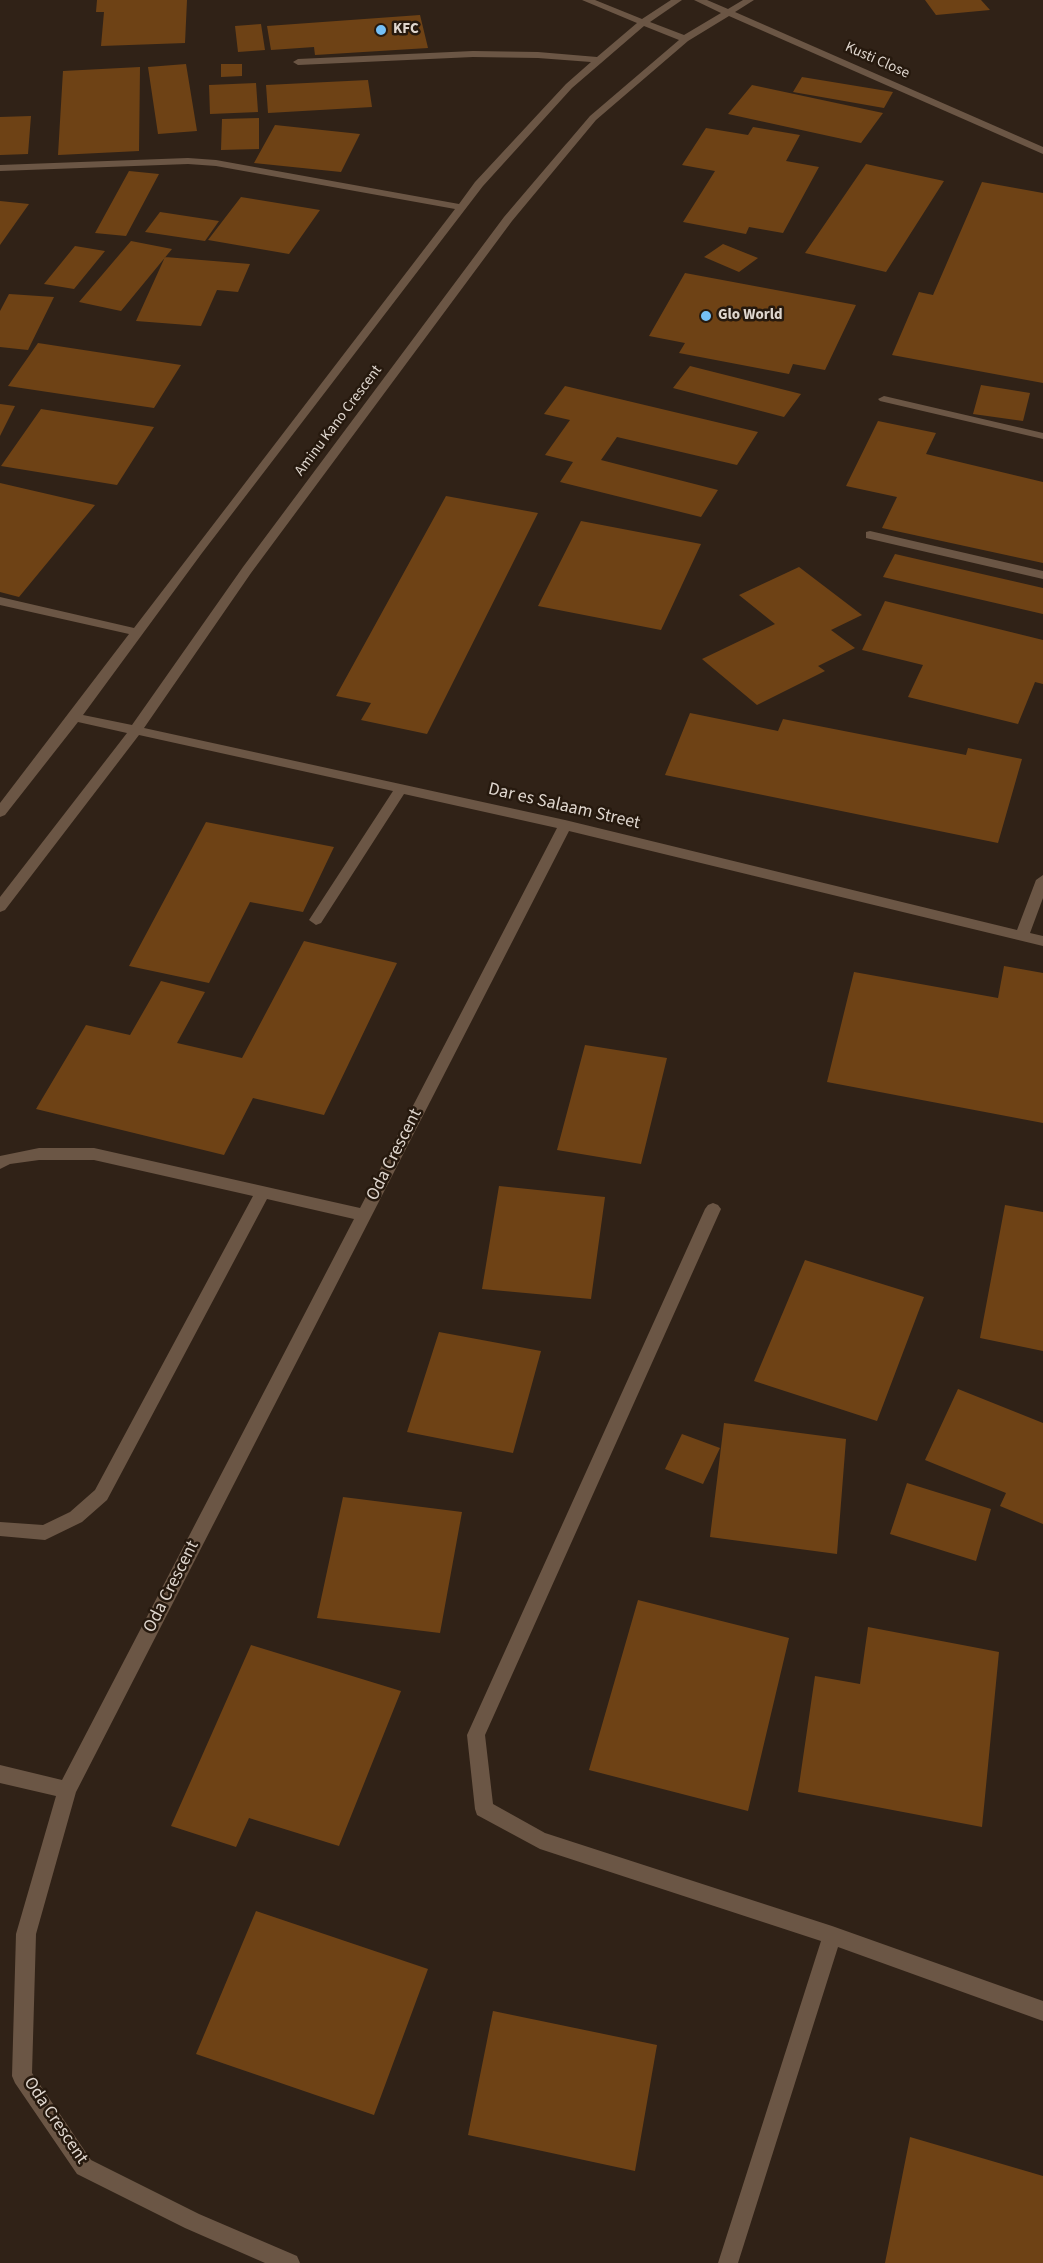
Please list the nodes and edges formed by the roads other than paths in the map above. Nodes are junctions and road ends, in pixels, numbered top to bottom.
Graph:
1 (587, 0) edge
2 (676, 0) edge
3 (699, 0) edge
4 (750, 0) edge
5 (727, 12) junction
6 (642, 23) junction
7 (685, 39) junction
8 (600, 60) junction
9 (298, 62) dead end
10 (1043, 151) edge
11 (0, 168) edge
12 (460, 207) junction
13 (884, 399) dead end
14 (1043, 436) edge
15 (870, 535) dead end
16 (1043, 575) edge
17 (0, 601) edge
18 (136, 632) junction
19 (75, 717) junction
20 (135, 730) junction
21 (401, 789) junction
22 (0, 812) edge
23 (565, 825) junction
24 (1043, 880) edge
25 (0, 907) edge
26 (316, 920) dead end
27 (1022, 936) junction
28 (1043, 941) edge
29 (0, 1163) edge
30 (263, 1192) junction
31 (713, 1209) dead end
32 (364, 1215) junction
33 (0, 1529) edge
34 (0, 1774) edge
35 (67, 1790) junction
36 (832, 1935) junction
37 (1043, 2011) edge
38 (290, 2263) edge
39 (728, 2263) edge

1 - 6 street
2 - 6 street, Aminu Kano Crescent
3 - 5 street, Kusti Close
4 - 5 street, Aminu Kano Crescent
5 - 7 street, Aminu Kano Crescent
5 - 10 street, Kusti Close
6 - 7 street
6 - 8 street, Aminu Kano Crescent
7 - 20 street, Aminu Kano Crescent
8 - 9 street
8 - 12 street, Aminu Kano Crescent
11 - 12 street
12 - 18 street, Aminu Kano Crescent
13 - 14 street
15 - 16 street
17 - 18 street
18 - 19 street, Aminu Kano Crescent
19 - 20 street, Dar es Salaam Street
19 - 22 street, Aminu Kano Crescent
20 - 21 street, Dar es Salaam Street
20 - 25 street, Aminu Kano Crescent
21 - 23 street, Dar es Salaam Street
21 - 26 street
23 - 27 street, Dar es Salaam Street
23 - 32 street, Oda Crescent
24 - 27 street
27 - 28 street, Dar es Salaam Street
29 - 30 street
30 - 32 street
30 - 33 street
31 - 36 street
32 - 35 street, Oda Crescent
34 - 35 street
35 - 38 street, Oda Crescent
36 - 37 street
36 - 39 street

